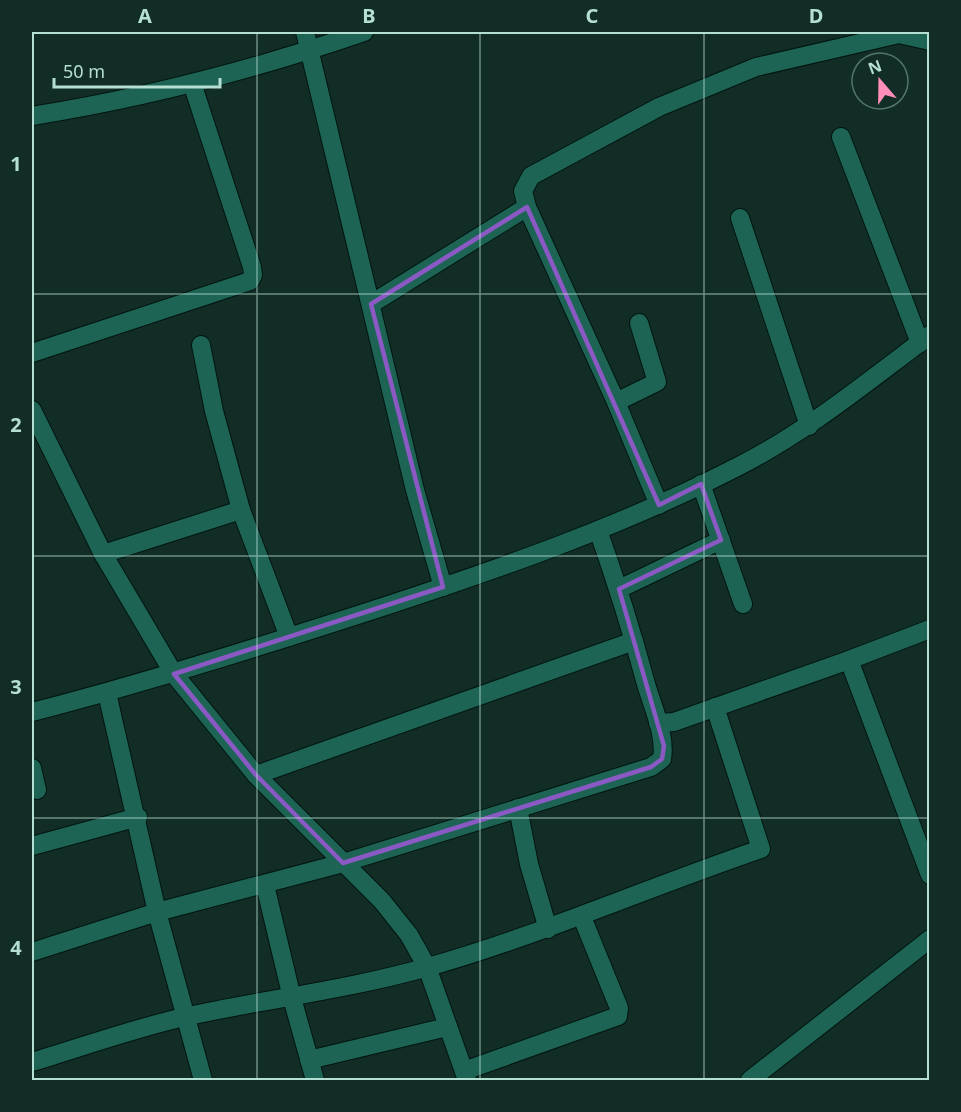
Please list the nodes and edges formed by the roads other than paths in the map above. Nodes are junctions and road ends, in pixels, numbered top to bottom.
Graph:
1 (304, 32) edge
2 (364, 32) edge
3 (899, 33) edge
4 (930, 41) edge
5 (310, 50) junction
6 (192, 83) junction
7 (32, 116) edge
8 (841, 137) dead end
9 (527, 207) junction
10 (740, 218) dead end
11 (371, 304) junction
12 (639, 323) dead end
13 (925, 339) edge
14 (201, 345) dead end
15 (32, 353) edge
16 (616, 402) junction
17 (32, 410) edge
18 (809, 426) junction
19 (701, 484) junction
20 (658, 505) junction
21 (241, 510) junction
22 (598, 530) junction
23 (721, 540) junction
24 (103, 554) junction
25 (443, 587) junction
26 (619, 589) junction
27 (743, 604) dead end
28 (930, 629) edge
29 (289, 637) junction
30 (634, 641) junction
31 (849, 660) junction
32 (174, 674) junction
33 (107, 693) junction
34 (715, 708) junction
35 (32, 712) edge
36 (658, 723) junction
37 (32, 768) edge
38 (256, 775) junction
39 (37, 790) dead end
40 (518, 808) junction
41 (138, 817) junction
42 (32, 846) edge
43 (343, 863) junction
44 (930, 875) edge
45 (265, 885) junction
46 (157, 912) junction
47 (582, 917) junction
48 (548, 929) junction
49 (930, 939) edge
50 (32, 952) edge
51 (427, 967) junction
52 (291, 998) junction
53 (184, 1017) junction
54 (447, 1026) junction
55 (309, 1060) junction
56 (32, 1062) edge
57 (466, 1076) edge
58 (203, 1080) edge
59 (315, 1080) edge
60 (750, 1080) edge

1 - 5 street
2 - 5 street
3 - 4 street
3 - 9 street
5 - 6 street
5 - 11 street
6 - 7 street
6 - 15 street
8 - 13 street
9 - 11 street
9 - 16 street
10 - 18 street
11 - 25 street
12 - 16 street
13 - 18 street
14 - 21 street
16 - 20 street
17 - 24 street
18 - 19 street
19 - 20 street
19 - 23 street
20 - 22 street
21 - 24 street
21 - 29 street
22 - 25 street
22 - 26 street
23 - 26 street
23 - 27 street
24 - 32 street
25 - 29 street
26 - 30 street
28 - 31 street
29 - 32 street
30 - 36 street
30 - 38 street
31 - 34 street
31 - 44 street
32 - 33 street
32 - 38 street
33 - 35 street
33 - 41 street
34 - 36 street
34 - 47 street
36 - 40 street
37 - 39 street
38 - 43 street
40 - 43 street
40 - 48 street
41 - 42 street
41 - 46 street
43 - 45 street
43 - 51 street
45 - 46 street
45 - 52 street
46 - 50 street
46 - 53 street
47 - 48 street
47 - 57 street
48 - 51 street
49 - 60 street
51 - 52 street
51 - 54 street
52 - 53 street
52 - 55 street
53 - 56 street
53 - 58 street
54 - 55 street
54 - 57 street
55 - 59 street

